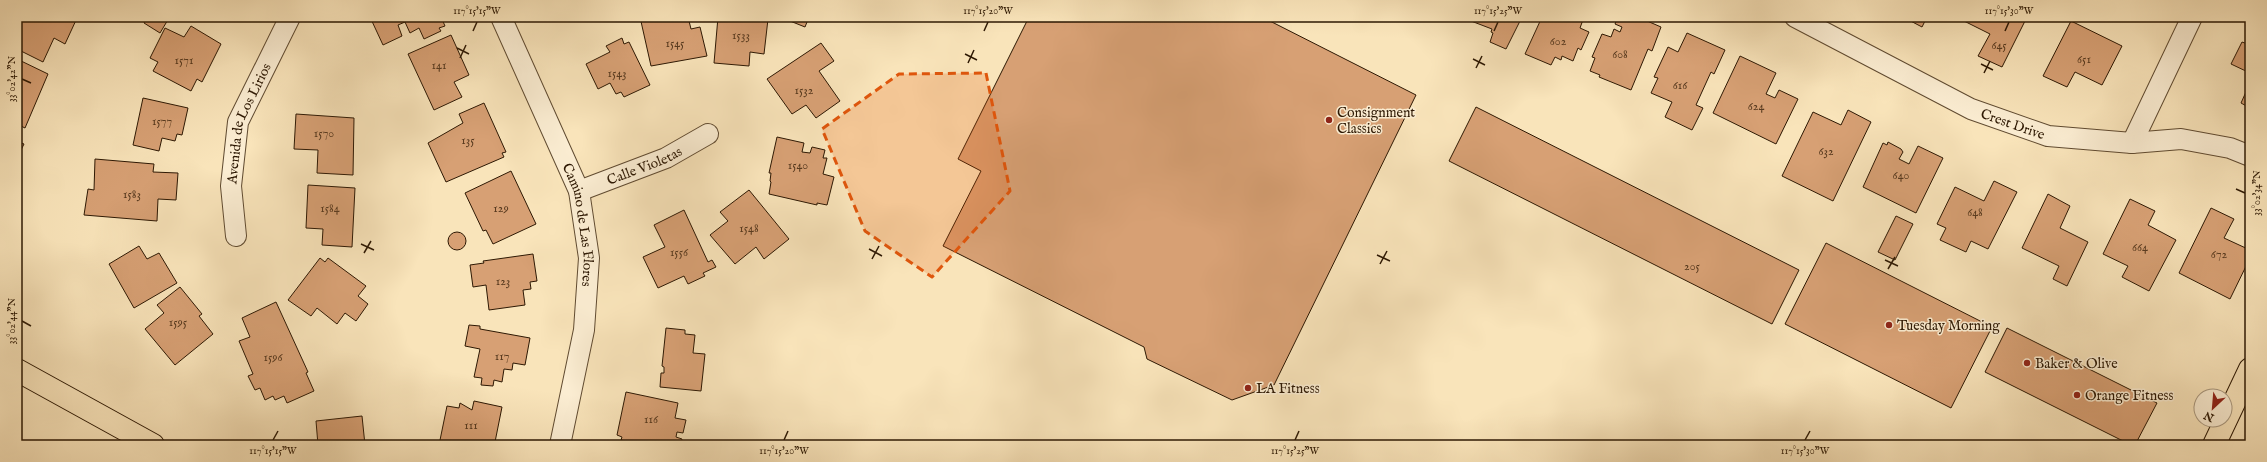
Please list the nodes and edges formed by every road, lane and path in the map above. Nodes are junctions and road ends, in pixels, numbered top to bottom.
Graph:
1 (290, 17) edge
2 (501, 17) edge
3 (1795, 17) edge
4 (2192, 17) edge
5 (708, 134) dead end
6 (2132, 143) junction
7 (2250, 156) edge
8 (578, 191) junction
9 (236, 236) dead end
10 (2250, 369) edge
11 (17, 370) edge
12 (153, 445) edge
13 (560, 445) edge
14 (2214, 445) edge

1 - 9 street, Avenida de Los Lirios
2 - 8 street, Camino de Las Flores
3 - 6 street, Crest Drive
4 - 6 street
5 - 8 street, Calle Violetas
6 - 7 street, Crest Drive
8 - 13 street, Camino de Las Flores
10 - 14 main road
11 - 12 main road

